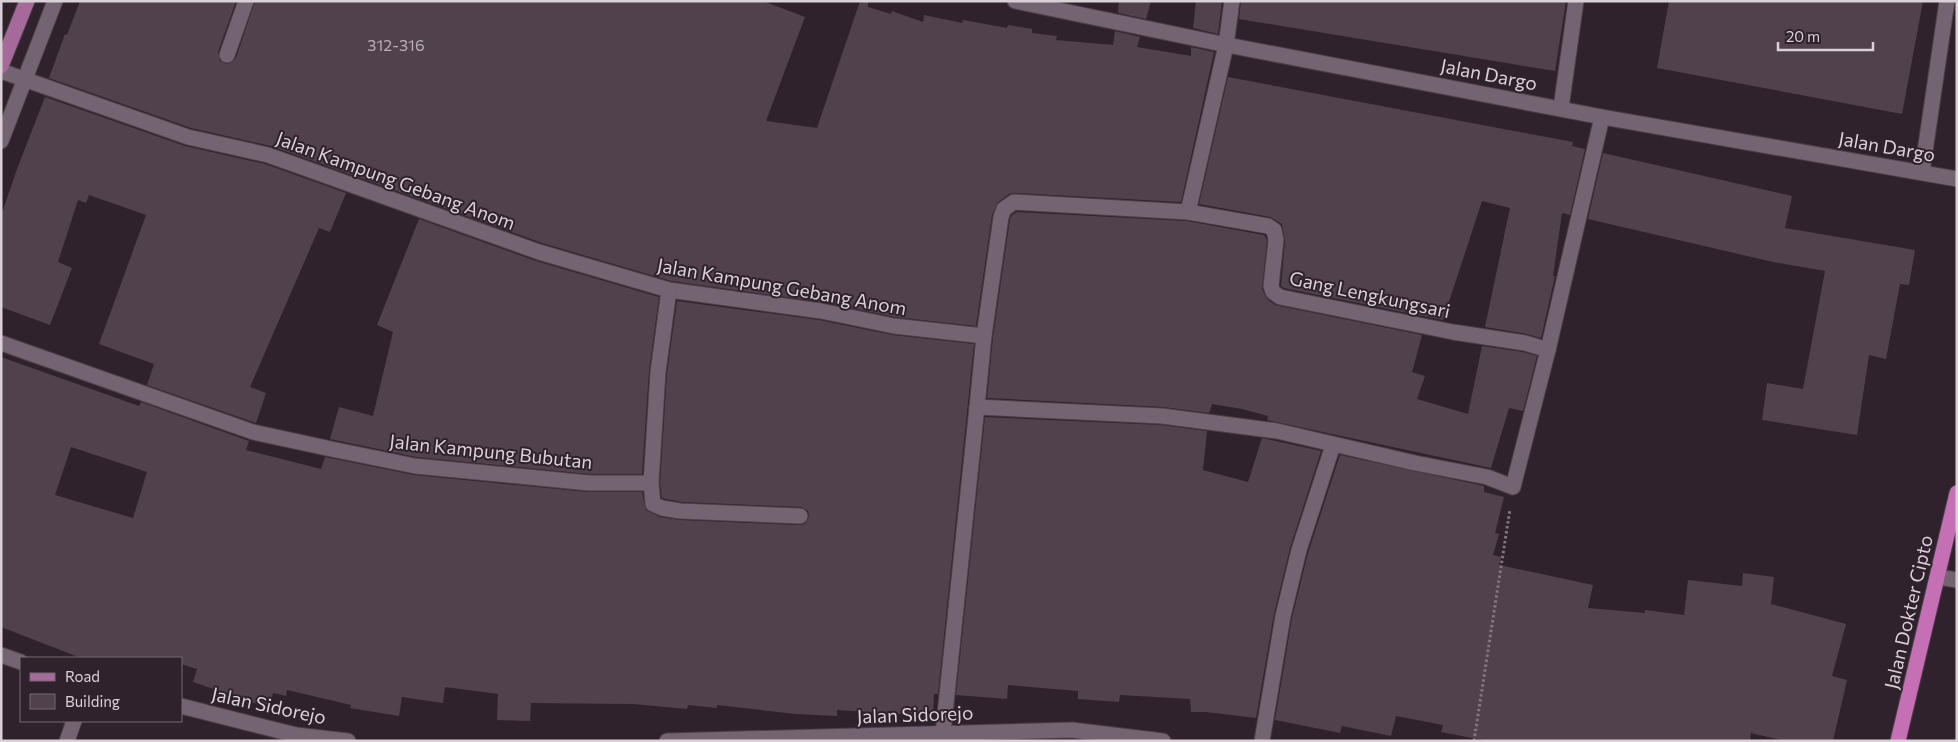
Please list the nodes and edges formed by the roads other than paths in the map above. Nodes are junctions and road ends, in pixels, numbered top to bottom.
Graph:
1 (27, 1) edge
2 (55, 1) edge
3 (246, 1) edge
4 (1015, 1) edge
5 (1232, 1) edge
6 (1576, 1) edge
7 (1947, 1) edge
8 (1226, 45) junction
9 (227, 55) dead end
10 (1, 66) edge
11 (1, 71) edge
12 (25, 79) junction
13 (1561, 108) junction
14 (1602, 117) junction
15 (1, 142) edge
16 (1922, 172) junction
17 (1957, 179) edge
18 (1188, 212) junction
19 (668, 290) junction
20 (984, 336) junction
21 (1, 343) edge
22 (1548, 350) junction
23 (977, 407) junction
24 (1333, 445) junction
25 (651, 483) junction
26 (1957, 493) edge
27 (800, 516) dead end
28 (1938, 577) junction
29 (1957, 580) edge
30 (1, 655) edge
31 (20, 662) edge
32 (182, 706) edge
33 (74, 722) edge
34 (943, 733) junction
35 (67, 741) edge
36 (348, 741) edge
37 (667, 741) edge
38 (1163, 741) edge
39 (1262, 741) edge
40 (1898, 741) edge

1 - 10 main road
2 - 12 street
3 - 9 street
4 - 8 street, Jalan Dargo
5 - 8 street
6 - 13 street
7 - 16 street
8 - 13 street, Jalan Dargo
8 - 18 street
11 - 12 street, Jalan Kampung Gebang Anom
12 - 15 street
12 - 19 street, Jalan Kampung Gebang Anom
13 - 14 street, Jalan Dargo
14 - 16 street, Jalan Dargo
14 - 22 street
16 - 17 street, Jalan Dargo
18 - 20 street
18 - 22 street, Gang Lengkungsari
19 - 20 street, Jalan Kampung Gebang Anom
19 - 25 street
20 - 23 street
21 - 25 street, Jalan Kampung Bubutan
22 - 24 street
23 - 24 street
23 - 34 street
24 - 39 street
25 - 27 street
26 - 28 highway, Jalan Dokter Cipto
28 - 29 street
28 - 40 highway, Jalan Dokter Cipto
30 - 31 street
32 - 36 street, Jalan Sidorejo
33 - 35 street
34 - 37 street, Jalan Sidorejo
34 - 38 street, Jalan Sidorejo

